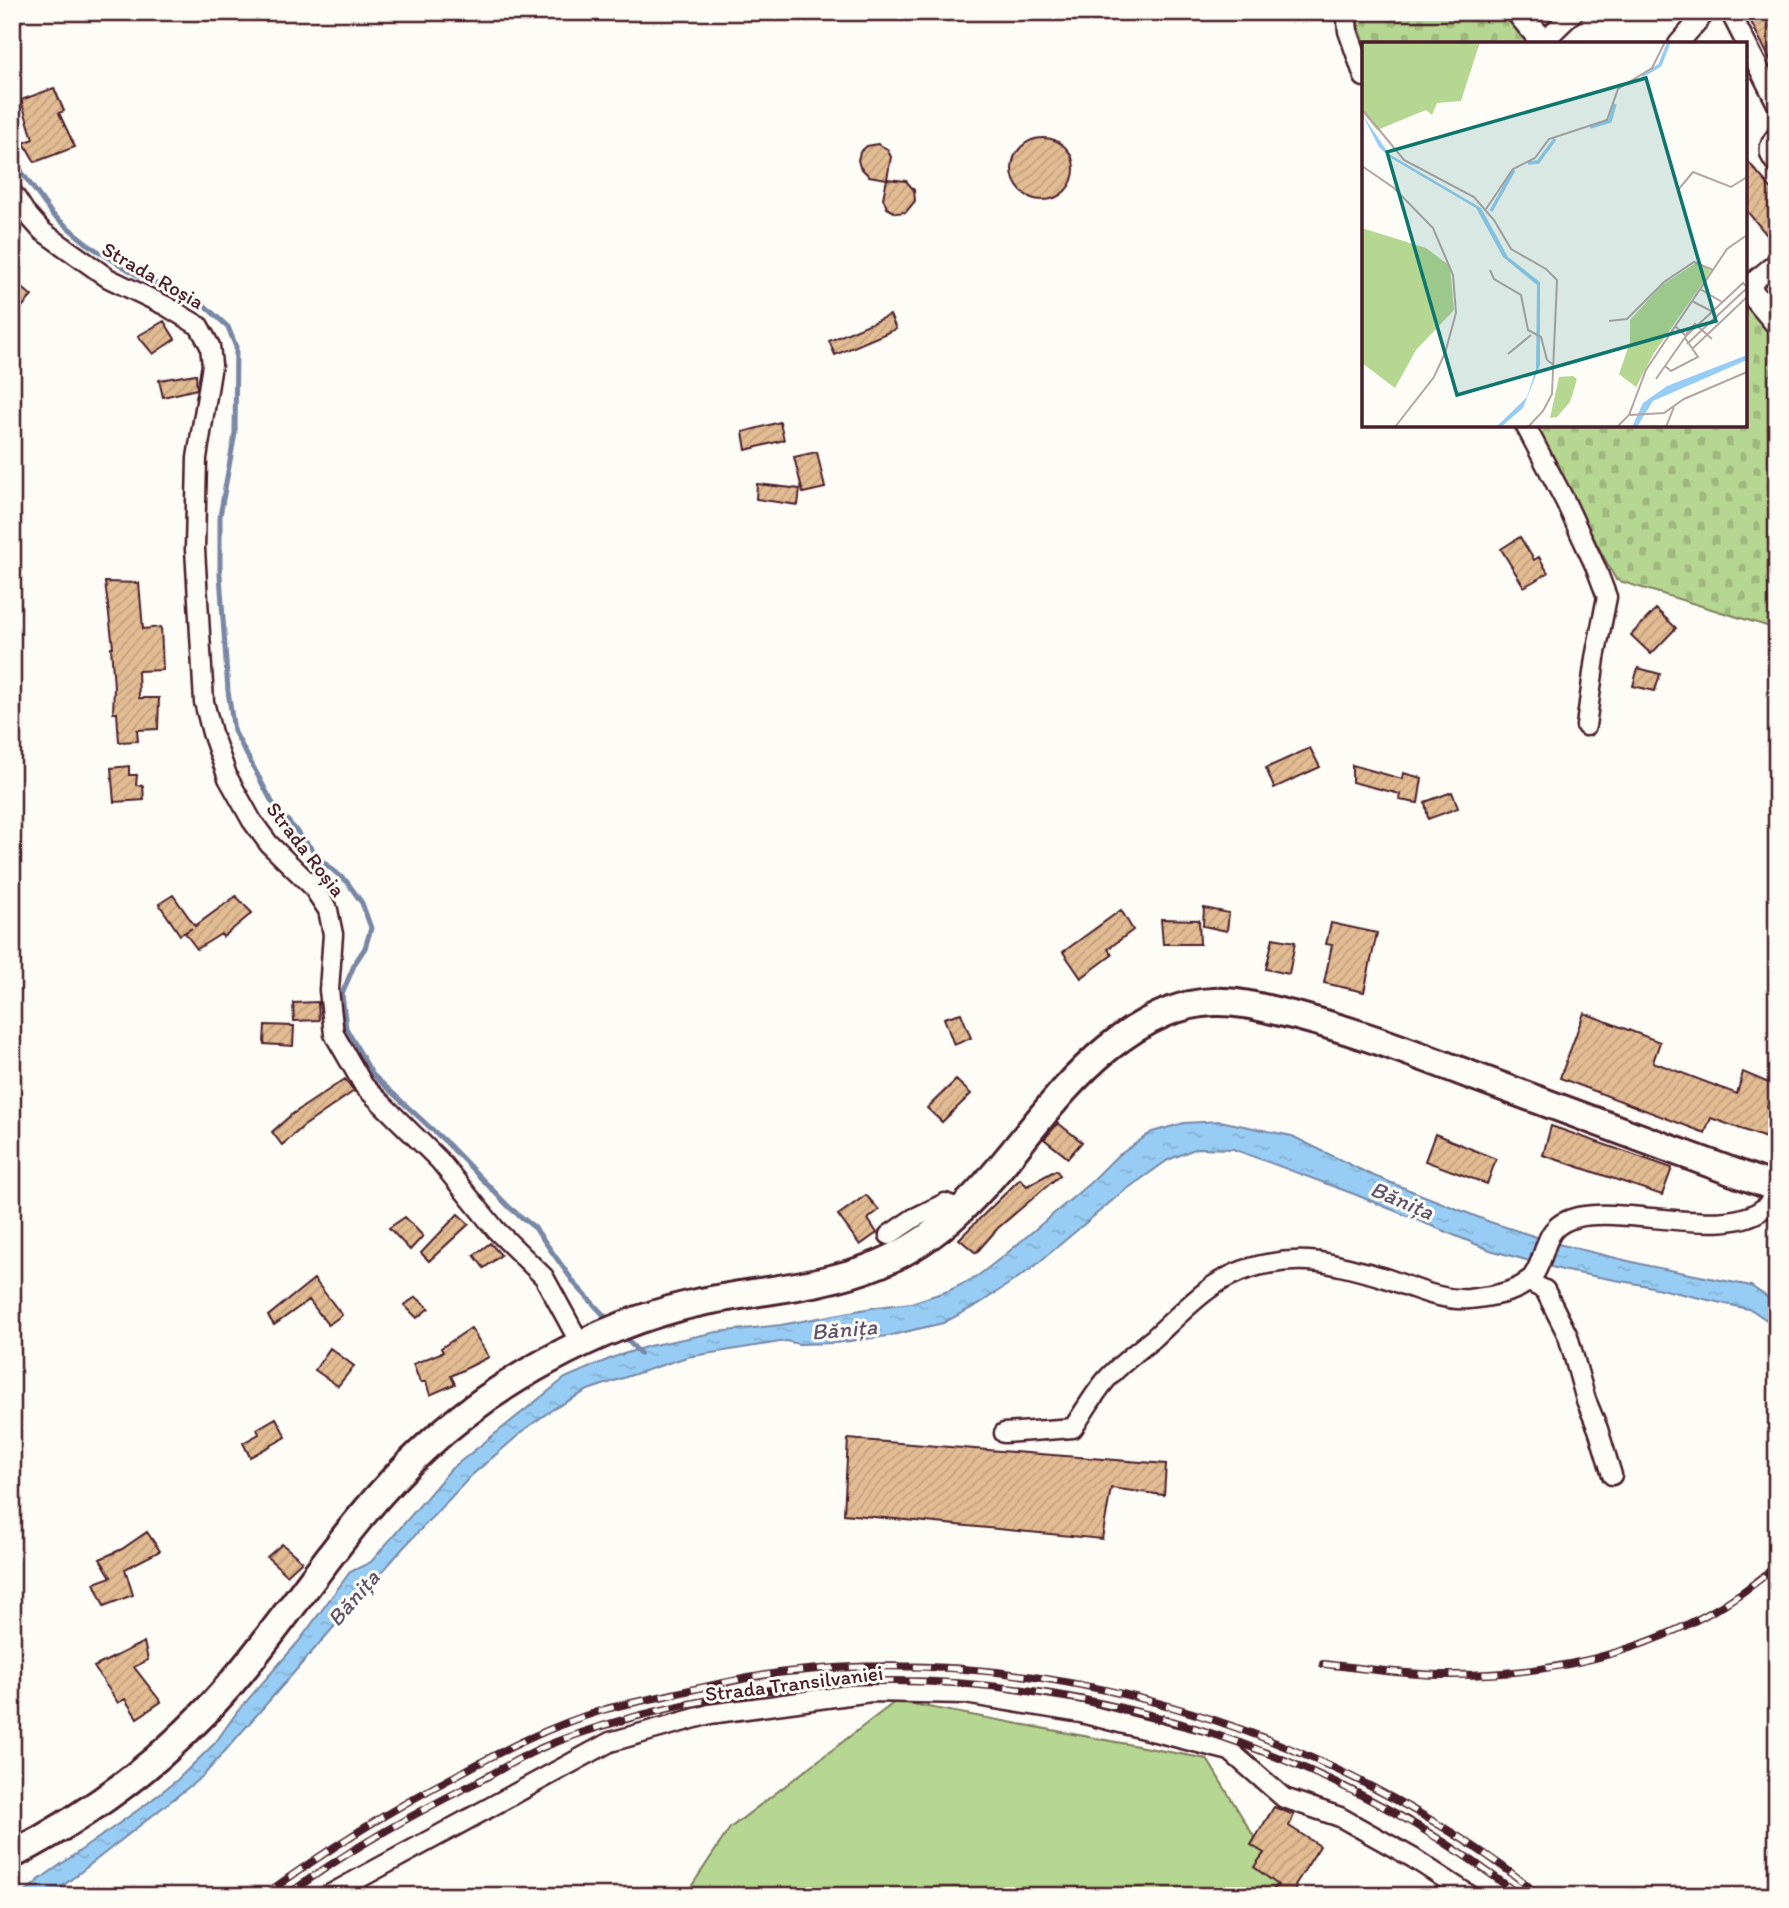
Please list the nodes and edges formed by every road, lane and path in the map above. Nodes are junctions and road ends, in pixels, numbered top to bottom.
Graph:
1 (1346, 12) edge
2 (1518, 12) edge
3 (1574, 12) edge
4 (1706, 12) edge
5 (1730, 12) edge
6 (1543, 42) edge
7 (1545, 42) edge
8 (1680, 42) edge
9 (1745, 42) edge
10 (1747, 45) edge
11 (1362, 72) edge
12 (1777, 103) edge
13 (1777, 135) edge
14 (1777, 165) edge
15 (12, 192) edge
16 (1777, 262) edge
17 (1747, 285) edge
18 (1747, 287) edge
19 (1777, 323) edge
20 (1526, 427) edge
21 (1586, 726) dead end
22 (1777, 1189) edge
23 (962, 1210) junction
24 (889, 1235) dead end
25 (1530, 1279) junction
26 (591, 1340) junction
27 (1004, 1433) dead end
28 (1612, 1475) dead end
29 (12, 1855) edge
30 (327, 1896) edge
31 (1471, 1896) edge

1 - 11 street
2 - 6 main road
3 - 7 street
4 - 8 street
5 - 9 street
10 - 12 street
13 - 14 street
15 - 26 street, Strada Roșia
16 - 17 street
18 - 19 main road
20 - 21 street
22 - 23 highway
22 - 25 street
23 - 24 street
23 - 26 highway
25 - 27 street
25 - 28 street
26 - 29 highway
30 - 31 street, Strada Transilvaniei

